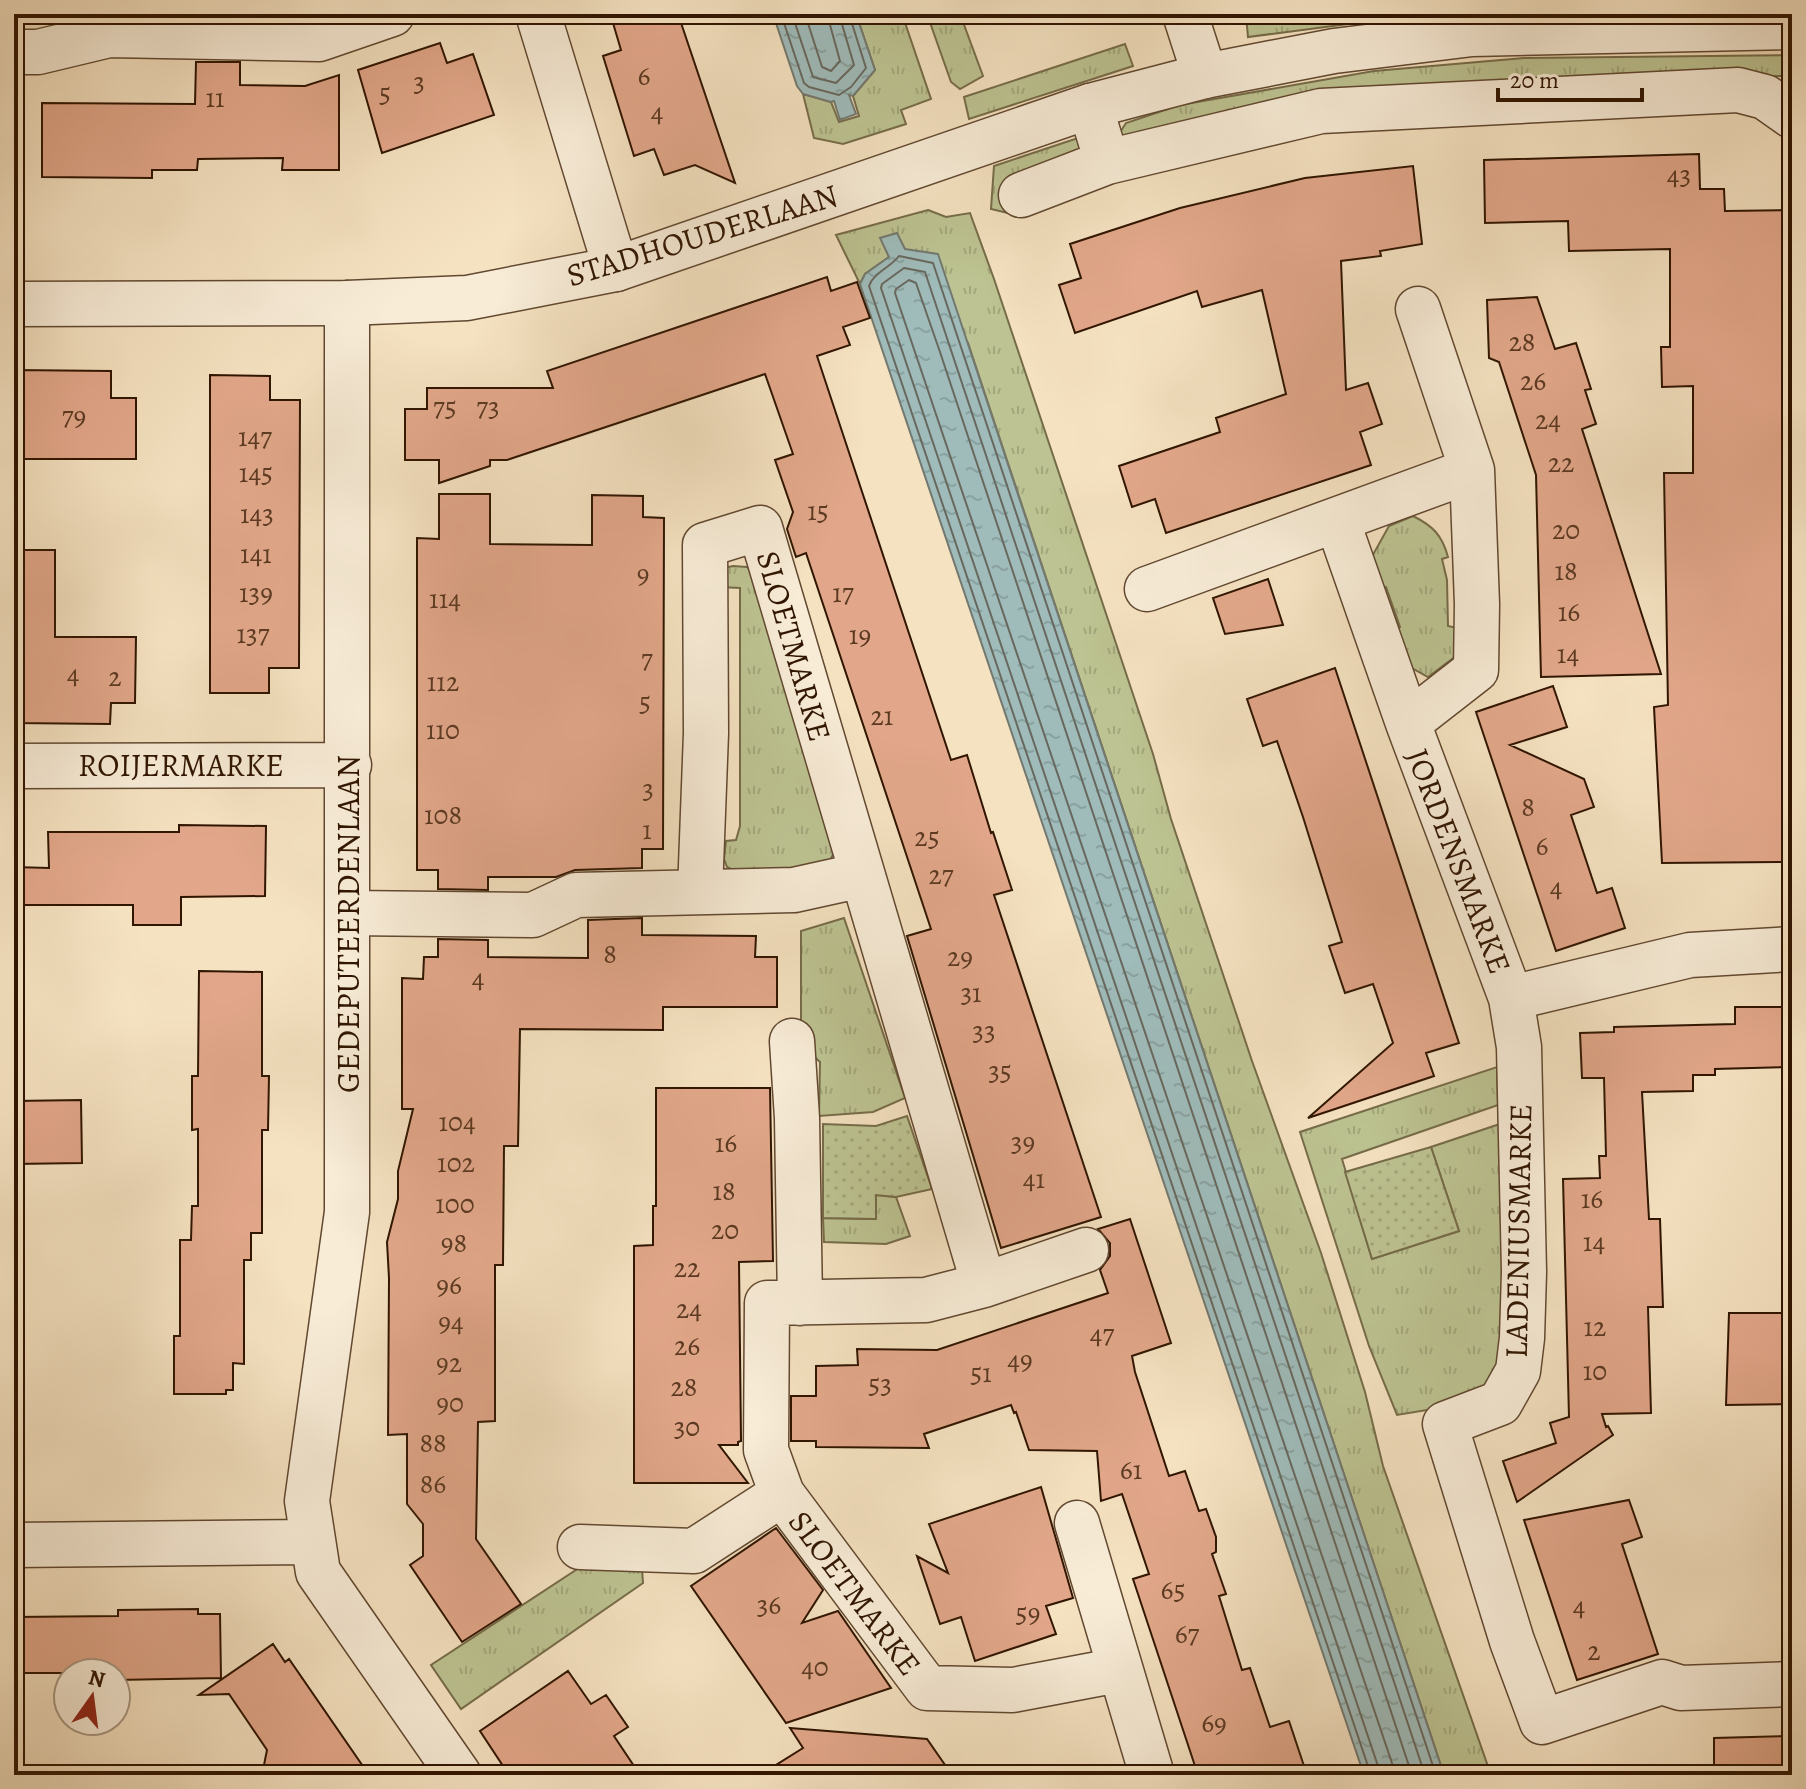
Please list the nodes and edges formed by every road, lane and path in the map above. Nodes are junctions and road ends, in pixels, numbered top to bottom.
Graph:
1 (392, 14) edge
2 (538, 14) edge
3 (1185, 14) edge
4 (1792, 27) edge
5 (31, 40) edge
6 (1205, 76) junction
7 (1090, 106) junction
8 (1792, 116) edge
9 (1107, 162) junction
10 (1021, 195) dead end
11 (616, 269) junction
12 (347, 303) junction
13 (14, 304) edge
14 (1418, 309) dead end
15 (1472, 470) junction
16 (1337, 520) junction
17 (1147, 589) dead end
18 (1408, 723) junction
19 (349, 765) junction
20 (14, 766) edge
21 (862, 875) junction
22 (700, 892) junction
23 (348, 913) junction
24 (1792, 949) edge
25 (1511, 998) junction
26 (792, 1041) dead end
27 (1086, 1250) dead end
28 (984, 1285) junction
29 (800, 1303) junction
30 (782, 1494) junction
31 (1077, 1523) dead end
32 (311, 1542) junction
33 (14, 1545) edge
34 (580, 1547) dead end
35 (1119, 1670) junction
36 (1792, 1684) edge
37 (459, 1775) edge
38 (1152, 1775) edge

1 - 5 street
2 - 11 street
3 - 6 street
4 - 6 street, STADHOUDERLAAN
6 - 7 street, STADHOUDERLAAN
7 - 9 street
7 - 11 street, STADHOUDERLAAN
8 - 9 street
9 - 10 street
11 - 12 street, STADHOUDERLAAN
12 - 13 street, STADHOUDERLAAN
12 - 19 street, GEDEPUTEERDENLAAN
14 - 15 street, JORDENSMARKE
15 - 16 street
15 - 18 street, JORDENSMARKE
16 - 17 street
16 - 18 street, JORDENSMARKE
18 - 25 street, JORDENSMARKE
19 - 20 street, ROIJERMARKE
19 - 23 street, GEDEPUTEERDENLAAN
21 - 22 street
21 - 22 street, SLOETMARKE
21 - 28 street, SLOETMARKE
22 - 23 street
23 - 32 street, GEDEPUTEERDENLAAN
24 - 25 street
25 - 36 street, LADENIUSMARKE
26 - 29 street
27 - 28 street, SLOETMARKE
28 - 29 street, SLOETMARKE
29 - 30 street, SLOETMARKE
30 - 34 street, SLOETMARKE
30 - 35 street, SLOETMARKE
31 - 35 street
32 - 33 street
32 - 37 street, GEDEPUTEERDENLAAN
35 - 38 street

